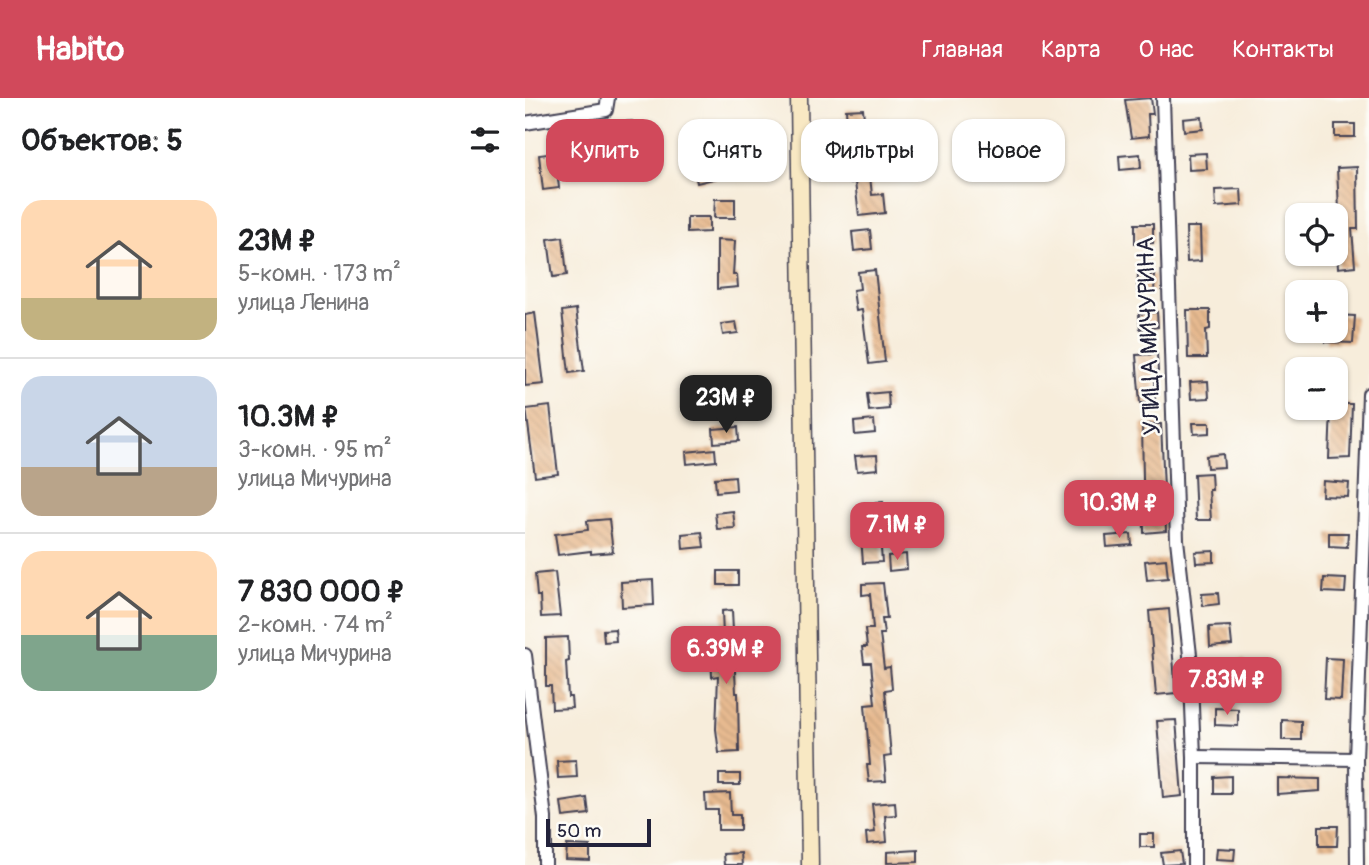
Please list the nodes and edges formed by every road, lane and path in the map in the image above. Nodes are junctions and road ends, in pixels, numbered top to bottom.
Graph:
1 (608, 98) edge
2 (799, 98) edge
3 (1163, 98) edge
4 (525, 123) edge
5 (1369, 394) edge
6 (525, 655) edge
7 (1194, 757) junction
8 (1356, 759) junction
9 (545, 865) edge
10 (810, 865) edge
11 (1194, 865) edge
12 (1357, 865) edge

1 - 4 street
2 - 10 main road
3 - 7 street, УЛИЦА МИЧУРИНА
5 - 8 street
6 - 9 street
7 - 8 street
7 - 11 street, УЛИЦА МИЧУРИНА
8 - 12 street

